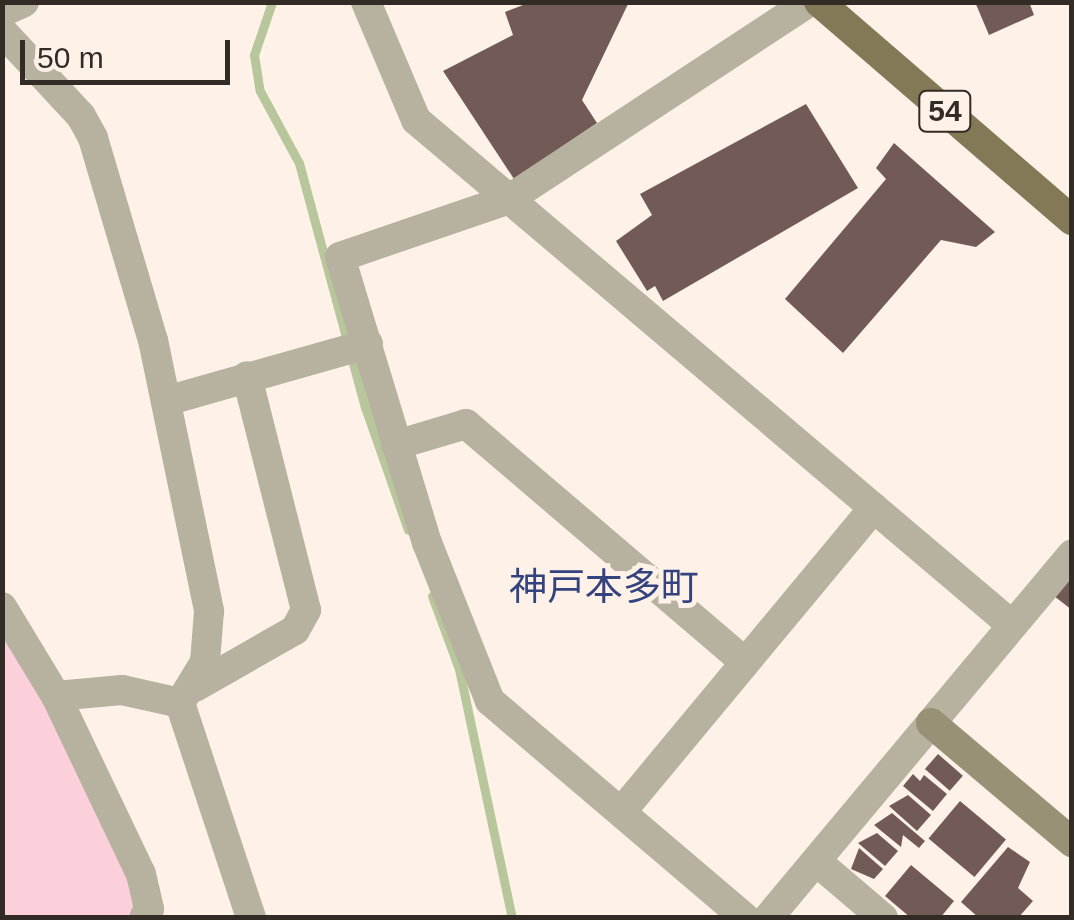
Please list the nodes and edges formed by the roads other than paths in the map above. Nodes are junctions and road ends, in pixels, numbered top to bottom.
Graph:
1 (24, 2) edge
2 (366, 2) edge
3 (810, 2) edge
4 (818, 2) edge
5 (2, 12) edge
6 (2, 31) edge
7 (509, 198) junction
8 (1072, 220) edge
9 (356, 347) junction
10 (248, 376) junction
11 (166, 401) junction
12 (396, 446) junction
13 (874, 508) junction
14 (1072, 554) edge
15 (2, 607) edge
16 (1012, 624) junction
17 (745, 662) junction
18 (187, 695) junction
19 (56, 696) junction
20 (930, 724) junction
21 (622, 811) junction
22 (1072, 842) edge
23 (816, 860) junction
24 (144, 918) edge
25 (251, 918) edge
26 (745, 918) edge
27 (768, 918) edge
28 (883, 918) edge

1 - 5 street
2 - 7 street
3 - 7 street
4 - 8 main road, 54
6 - 11 street
7 - 9 street
7 - 13 street
9 - 10 street
9 - 12 street
10 - 11 street
10 - 18 street
11 - 18 street
12 - 17 street
12 - 21 street
13 - 16 street
13 - 17 street
14 - 16 street
15 - 19 street
16 - 20 street
17 - 21 street
18 - 19 street
18 - 25 street
19 - 24 street
20 - 22 street
20 - 23 street
21 - 26 street
23 - 27 street
23 - 28 street

